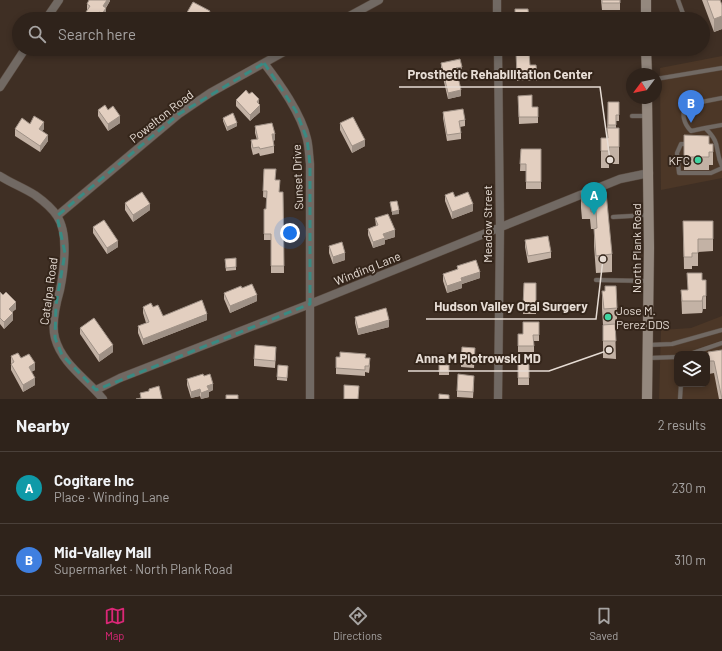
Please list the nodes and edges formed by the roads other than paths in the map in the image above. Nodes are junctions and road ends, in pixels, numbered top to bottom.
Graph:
1 (59, 0) edge
2 (377, 0) edge
3 (497, 0) edge
4 (646, 0) edge
5 (678, 0) edge
6 (51, 12) edge
7 (356, 12) edge
8 (498, 12) edge
9 (646, 12) edge
10 (682, 12) edge
11 (20, 56) edge
12 (276, 56) edge
13 (498, 56) edge
14 (646, 56) edge
15 (264, 62) junction
16 (647, 68) edge
17 (722, 68) edge
18 (662, 79) edge
19 (0, 87) edge
20 (722, 98) edge
21 (647, 104) edge
22 (632, 116) dead end
23 (647, 116) junction
24 (722, 125) edge
25 (706, 128) junction
26 (692, 144) edge
27 (712, 145) edge
28 (718, 145) junction
29 (722, 167) edge
30 (649, 173) junction
31 (0, 176) edge
32 (649, 215) junction
33 (58, 216) junction
34 (613, 217) dead end
35 (500, 227) junction
36 (596, 280) dead end
37 (649, 281) junction
38 (310, 304) junction
39 (722, 330) edge
40 (722, 343) edge
41 (648, 345) junction
42 (699, 351) edge
43 (674, 357) edge
44 (648, 358) junction
45 (680, 387) edge
46 (96, 390) junction
47 (103, 399) edge
48 (310, 399) edge
49 (498, 399) edge
50 (647, 399) edge
51 (680, 399) edge

1 - 6 street
2 - 7 street
3 - 8 street
4 - 9 main road
5 - 10 lane
11 - 19 street
12 - 15 street, Powelton Road
13 - 35 street, Meadow Street
14 - 16 main road
15 - 33 street, Powelton Road
15 - 38 street, Sunset Drive
17 - 18 lane
20 - 25 lane
21 - 23 main road, North Plank Road
22 - 23 lane
23 - 30 main road, North Plank Road
24 - 25 lane
25 - 28 lane
26 - 29 lane
27 - 28 lane
28 - 29 lane
30 - 32 main road, North Plank Road
30 - 35 street, Winding Lane
31 - 33 street
32 - 34 lane
32 - 37 main road, North Plank Road
33 - 46 street, Catalpa Road
35 - 38 street, Winding Lane
35 - 49 street, Meadow Street
36 - 37 lane
37 - 41 main road, North Plank Road
38 - 46 street, Winding Lane
38 - 48 street, Sunset Drive
39 - 41 lane
40 - 42 lane
41 - 44 main road, North Plank Road
43 - 44 lane
44 - 50 main road, North Plank Road
45 - 51 lane
46 - 47 street, Catalpa Road

